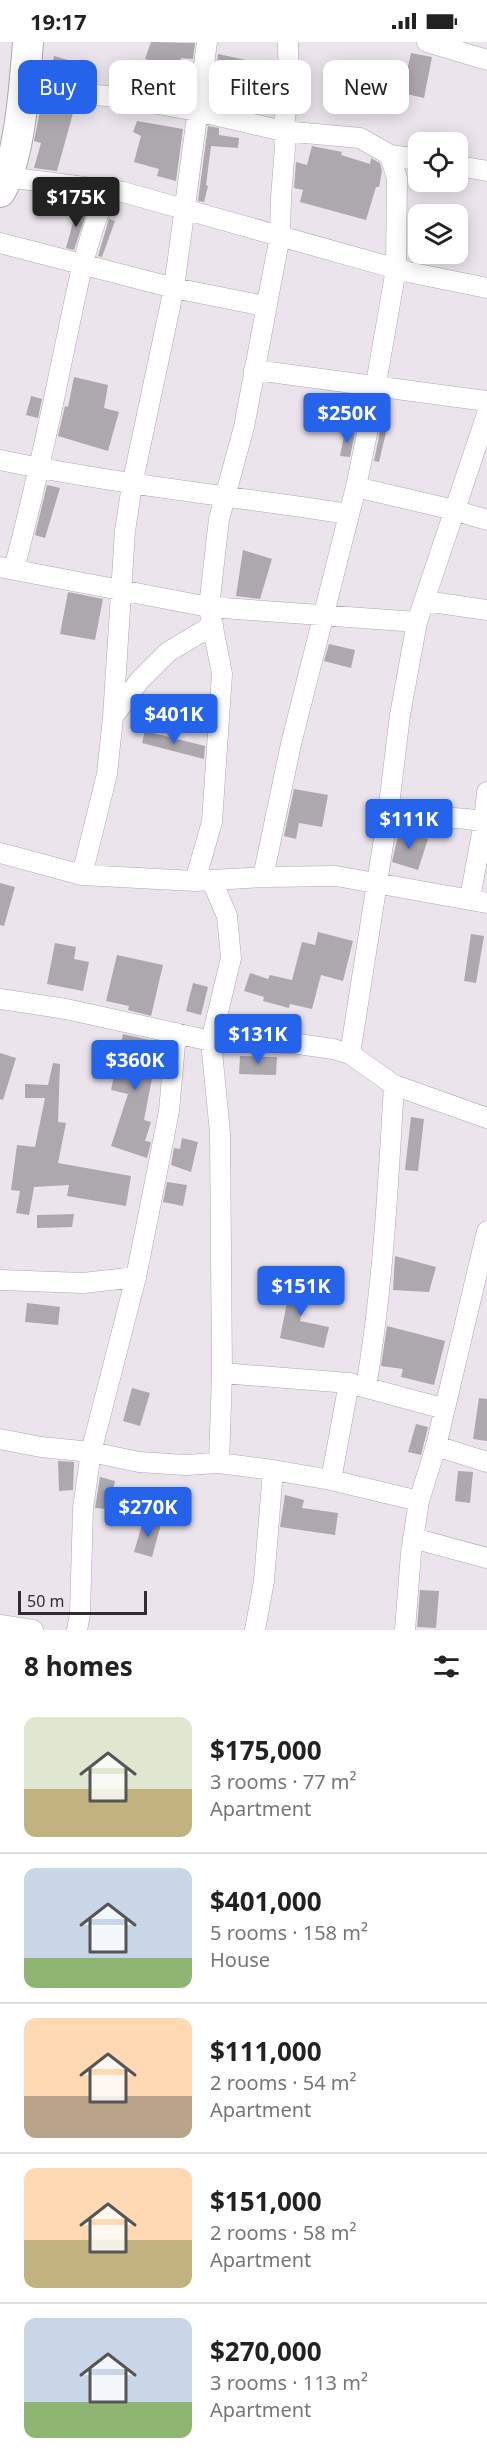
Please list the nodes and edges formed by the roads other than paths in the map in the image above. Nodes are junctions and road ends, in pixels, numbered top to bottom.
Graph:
1 (28, 42) edge
2 (207, 42) edge
3 (288, 42) edge
4 (427, 42) edge
5 (27, 60) edge
6 (487, 60) edge
7 (197, 111) joint
8 (19, 114) edge
9 (197, 114) edge
10 (283, 131) junction
11 (390, 155) junction
12 (408, 158) edge
13 (468, 168) edge
14 (487, 171) edge
15 (4, 184) edge
16 (108, 190) junction
17 (184, 210) junction
18 (280, 235) junction
19 (0, 243) edge
20 (82, 262) junction
21 (396, 268) junction
22 (174, 288) junction
23 (487, 288) edge
24 (265, 306) junction
25 (254, 370) junction
26 (375, 387) junction
27 (487, 401) edge
28 (487, 414) edge
29 (482, 446) edge
30 (0, 460) edge
31 (40, 469) junction
32 (132, 485) junction
33 (357, 487) junction
34 (225, 495) junction
35 (454, 510) junction
36 (349, 514) junction
37 (487, 520) edge
38 (7, 568) edge
39 (123, 590) junction
40 (424, 601) junction
41 (487, 609) edge
42 (323, 614) junction
43 (211, 616) junction
44 (417, 622) junction
45 (113, 717) junction
46 (487, 792) edge
47 (388, 813) junction
48 (486, 822) edge
49 (0, 853) edge
50 (82, 875) junction
51 (263, 877) junction
52 (204, 881) junction
53 (378, 883) junction
54 (478, 901) edge
55 (0, 999) edge
56 (176, 1033) junction
57 (211, 1041) junction
58 (350, 1054) junction
59 (394, 1085) junction
60 (487, 1118) edge
61 (487, 1231) edge
62 (136, 1276) junction
63 (0, 1280) edge
64 (222, 1373) junction
65 (357, 1385) junction
66 (444, 1409) junction
67 (0, 1439) edge
68 (436, 1446) junction
69 (91, 1452) junction
70 (487, 1462) edge
71 (219, 1463) junction
72 (273, 1470) junction
73 (331, 1480) junction
74 (419, 1501) junction
75 (413, 1538) junction
76 (487, 1558) edge
77 (0, 1625) edge
78 (33, 1630) edge
79 (77, 1630) edge
80 (255, 1630) edge
81 (405, 1630) edge

1 - 5 main road
2 - 7 street
3 - 10 street
4 - 6 street
7 - 10 street
8 - 15 main road
9 - 17 street
10 - 11 street
10 - 18 street
11 - 12 street
11 - 21 street
13 - 14 street
15 - 16 street
16 - 17 street
16 - 20 street
17 - 18 street
17 - 22 street
18 - 21 street
18 - 24 street
19 - 20 street
20 - 22 street
20 - 31 street
21 - 23 street
21 - 26 street
22 - 24 street
22 - 32 street
24 - 25 street
25 - 26 street
25 - 34 street
26 - 27 street
26 - 33 street
28 - 29 street
29 - 35 street
30 - 31 street
31 - 32 street
31 - 38 street
32 - 34 street
32 - 39 street
33 - 35 street
33 - 36 street
34 - 36 street
34 - 43 street
35 - 37 street
35 - 40 street
36 - 42 street
38 - 39 street
39 - 43 street
39 - 45 street
40 - 41 street
40 - 44 street
42 - 43 street
42 - 44 street
42 - 51 street
43 - 45 street
43 - 52 street
44 - 47 street
45 - 50 street
46 - 48 street
47 - 48 street
47 - 53 street
48 - 54 street
49 - 50 street
50 - 52 street
51 - 52 street
51 - 53 street
52 - 57 street
53 - 54 street
53 - 58 street
55 - 56 street
56 - 57 street
56 - 62 street
57 - 58 street
57 - 64 street
58 - 59 street
59 - 60 street
59 - 65 street
61 - 66 street
62 - 63 street
62 - 69 street
64 - 65 street
64 - 71 street
65 - 66 street
65 - 73 street
66 - 68 street
67 - 69 street
68 - 70 street
68 - 74 street
69 - 71 street
69 - 79 street
71 - 72 street
72 - 73 street
72 - 80 street
73 - 74 street
74 - 75 street
75 - 76 street
75 - 81 street
77 - 78 street

